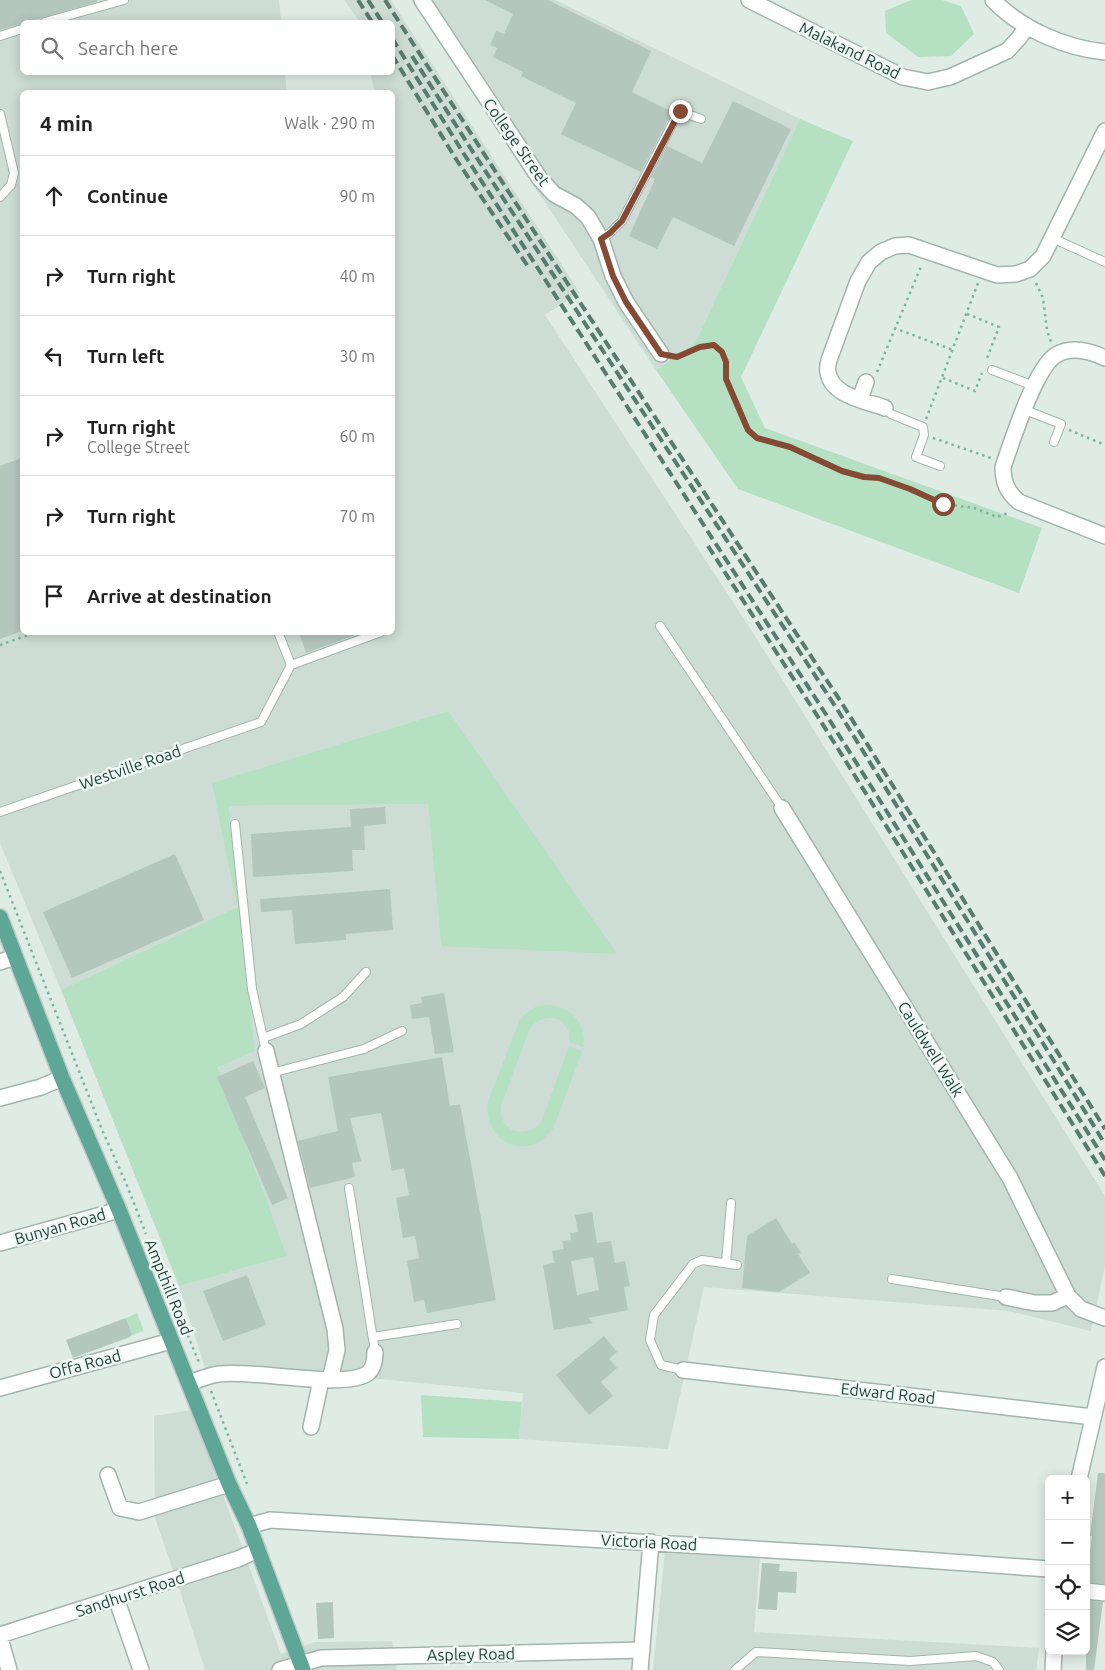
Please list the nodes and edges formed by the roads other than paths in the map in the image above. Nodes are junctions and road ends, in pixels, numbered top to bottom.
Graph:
1 (124, 0) edge
2 (422, 0) edge
3 (749, 0) edge
4 (994, 0) edge
5 (53, 20) edge
6 (1027, 26) junction
7 (20, 30) edge
8 (0, 36) edge
9 (1105, 52) edge
10 (0, 114) edge
11 (701, 119) dead end
12 (1105, 131) edge
13 (0, 197) edge
14 (1052, 238) junction
15 (601, 239) junction
16 (1105, 262) edge
17 (661, 354) road end
18 (1105, 358) edge
19 (992, 370) dead end
20 (866, 382) road end
21 (1034, 386) junction
22 (860, 399) junction
23 (885, 408) joint
24 (1024, 410) junction
25 (1054, 442) dead end
26 (940, 466) dead end
27 (1105, 536) edge
28 (660, 626) dead end
29 (279, 635) edge
30 (373, 635) edge
31 (291, 665) junction
32 (782, 808) joint
33 (0, 812) edge
34 (235, 824) dead end
35 (0, 917) edge
36 (15, 957) junction
37 (0, 962) edge
38 (366, 972) dead end
39 (402, 1031) dead end
40 (264, 1045) junction
41 (271, 1073) junction
42 (62, 1078) junction
43 (0, 1098) edge
44 (349, 1188) dead end
45 (731, 1203) dead end
46 (119, 1210) junction
47 (0, 1243) edge
48 (726, 1264) junction
49 (737, 1265) dead end
50 (892, 1279) dead end
51 (1068, 1296) junction
52 (1006, 1297) joint
53 (1105, 1318) edge
54 (457, 1324) dead end
55 (171, 1341) junction
56 (374, 1345) junction
57 (1105, 1367) edge
58 (683, 1370) joint
59 (326, 1380) junction
60 (189, 1383) junction
61 (0, 1388) edge
62 (1093, 1417) junction
63 (311, 1427) dead end
64 (108, 1475) dead end
65 (1080, 1475) edge
66 (229, 1484) junction
67 (249, 1526) junction
68 (651, 1542) junction
69 (258, 1550) junction
70 (1045, 1569) edge
71 (1090, 1591) edge
72 (1105, 1593) edge
73 (116, 1598) junction
74 (0, 1636) edge
75 (642, 1650) junction
76 (1054, 1655) edge
77 (302, 1667) edge
78 (9, 1670) edge
79 (141, 1670) edge
80 (280, 1670) edge
81 (640, 1670) edge
82 (735, 1670) edge
83 (999, 1670) edge
84 (1052, 1670) edge

1 - 5 lane
2 - 15 street, College Street
3 - 6 street, Malakand Road
4 - 6 street
6 - 9 street
7 - 8 lane
10 - 13 lane
11 - 15 lane
12 - 14 street
14 - 16 lane
14 - 22 street
15 - 17 street, College Street
18 - 21 street
19 - 21 lane
20 - 22 street
21 - 24 street
22 - 23 street
23 - 26 lane
24 - 25 lane
24 - 27 street
28 - 32 lane
29 - 31 lane
30 - 31 lane
31 - 33 lane, Westville Road
32 - 51 street, Cauldwell Walk
34 - 40 lane
35 - 36 main road, Ampthill Road
36 - 37 street
36 - 42 main road, Ampthill Road
38 - 40 lane
39 - 41 lane
40 - 41 street
41 - 59 street
42 - 43 street
42 - 46 main road, Ampthill Road
44 - 56 lane
45 - 48 lane
46 - 47 street, Bunyan Road
46 - 55 main road, Ampthill Road
48 - 49 lane
48 - 58 lane
50 - 52 lane
51 - 52 street
51 - 53 street, Cauldwell Walk
54 - 56 lane
55 - 60 main road, Ampthill Road
55 - 61 street, Offa Road
56 - 59 street
57 - 62 street
58 - 62 street, Edward Road
59 - 60 street
59 - 63 street
60 - 66 main road, Ampthill Road
62 - 65 street
64 - 66 street
66 - 67 main road, Ampthill Road
67 - 68 street, Victoria Road
67 - 69 main road, Ampthill Road
68 - 70 street, Victoria Road
68 - 75 street
69 - 73 street, Sandhurst Road
69 - 77 main road, Ampthill Road
71 - 72 street
73 - 74 street, Sandhurst Road
73 - 79 street
74 - 78 street
75 - 77 street, Aspley Road
75 - 81 street
76 - 84 street
77 - 80 street, Aspley Road
82 - 83 lane

